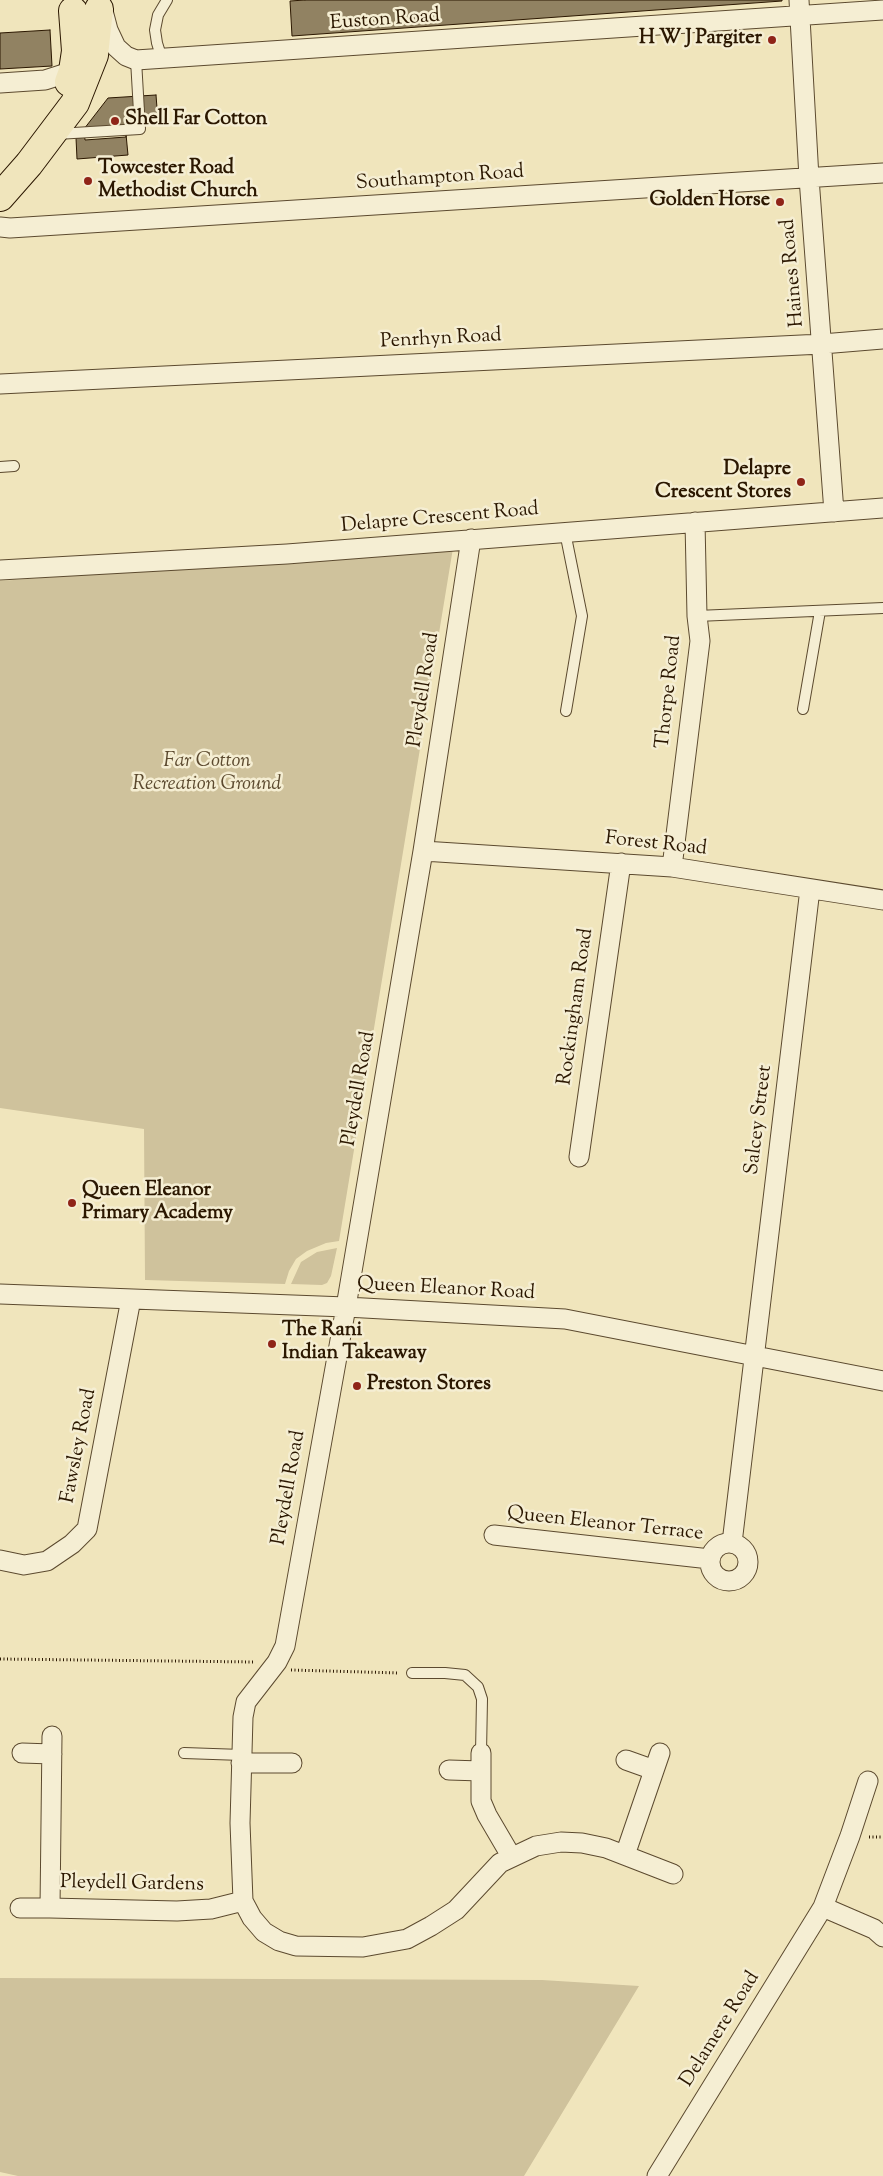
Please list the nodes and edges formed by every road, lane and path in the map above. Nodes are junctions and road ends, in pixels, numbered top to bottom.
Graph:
1 (167, 0) edge
2 (88, 5) edge
3 (799, 8) edge
4 (883, 10) edge
5 (162, 59) junction
6 (136, 60) junction
7 (73, 71) junction
8 (0, 83) edge
9 (52, 134) junction
10 (883, 173) edge
11 (809, 178) junction
12 (0, 185) edge
13 (0, 197) edge
14 (0, 227) edge
15 (883, 339) edge
16 (822, 344) junction
17 (0, 384) edge
18 (14, 466) dead end
19 (0, 467) edge
20 (883, 508) edge
21 (834, 512) junction
22 (695, 522) junction
23 (566, 532) junction
24 (471, 539) junction
25 (0, 570) edge
26 (883, 608) edge
27 (820, 611) junction
28 (697, 616) junction
29 (803, 709) dead end
30 (566, 712) dead end
31 (423, 851) junction
32 (621, 863) junction
33 (672, 867) junction
34 (810, 890) junction
35 (883, 900) edge
36 (578, 1157) dead end
37 (0, 1294) edge
38 (131, 1299) junction
39 (346, 1307) junction
40 (754, 1356) junction
41 (883, 1381) edge
42 (494, 1535) dead end
43 (732, 1543) junction
44 (710, 1559) junction
45 (0, 1560) edge
46 (281, 1654) junction
47 (0, 1659) edge
48 (412, 1673) joint
49 (22, 1753) dead end
50 (184, 1753) dead end
51 (242, 1759) junction
52 (626, 1760) dead end
53 (481, 1762) junction
54 (292, 1763) dead end
55 (449, 1770) dead end
56 (868, 1781) dead end
57 (625, 1855) junction
58 (511, 1856) junction
59 (673, 1874) dead end
60 (243, 1901) junction
61 (20, 1908) dead end
62 (50, 1908) junction
63 (823, 1908) junction
64 (883, 1937) edge
65 (656, 2176) edge

1 - 5 lane
2 - 6 street
2 - 7 main road
2 - 9 main road
3 - 4 street, Euston Road
3 - 5 street, Euston Road
3 - 11 street, Haines Road
5 - 6 street, Euston Road
6 - 9 lane
7 - 8 street
7 - 12 main road
9 - 13 main road
10 - 11 street, Southampton Road
11 - 14 street, Southampton Road
11 - 16 street, Haines Road
15 - 16 street, Penrhyn Road
16 - 17 street, Penrhyn Road
16 - 21 street, Haines Road
18 - 19 lane
20 - 21 street, Delapre Crescent Road
21 - 22 street, Delapre Crescent Road
22 - 23 street, Delapre Crescent Road
22 - 28 street, Thorpe Road
23 - 24 street, Delapre Crescent Road
23 - 30 lane
24 - 25 street, Delapre Crescent Road
24 - 31 street, Pleydell Road
26 - 27 lane
27 - 28 lane
27 - 29 lane
28 - 33 street, Thorpe Road
31 - 32 street, Forest Road
31 - 39 street, Pleydell Road
32 - 33 street, Forest Road
32 - 36 street, Rockingham Road
33 - 34 street, Forest Road
34 - 35 street, Forest Road
34 - 40 street, Salcey Street
37 - 38 street, Queen Eleanor Road
38 - 39 street, Queen Eleanor Road
38 - 45 street, Fawsley Road
39 - 40 street, Queen Eleanor Road
39 - 46 street, Pleydell Road
40 - 41 street, Queen Eleanor Road
40 - 43 street
42 - 44 street, Queen Eleanor Terrace
43 - 44 street, Queen Eleanor Terrace
43 - 44 street, Queen Eleanor Terrace
46 - 47 path
46 - 48 path
46 - 51 street
48 - 53 lane
49 - 62 street, Pleydell Gardens
50 - 51 lane
51 - 54 street
51 - 60 street
52 - 57 street
53 - 55 street
53 - 58 street
56 - 63 street, Delamere Road
57 - 58 street
57 - 59 street
58 - 60 street
60 - 62 street, Pleydell Gardens
61 - 62 street
63 - 64 street
63 - 65 street, Delamere Road

